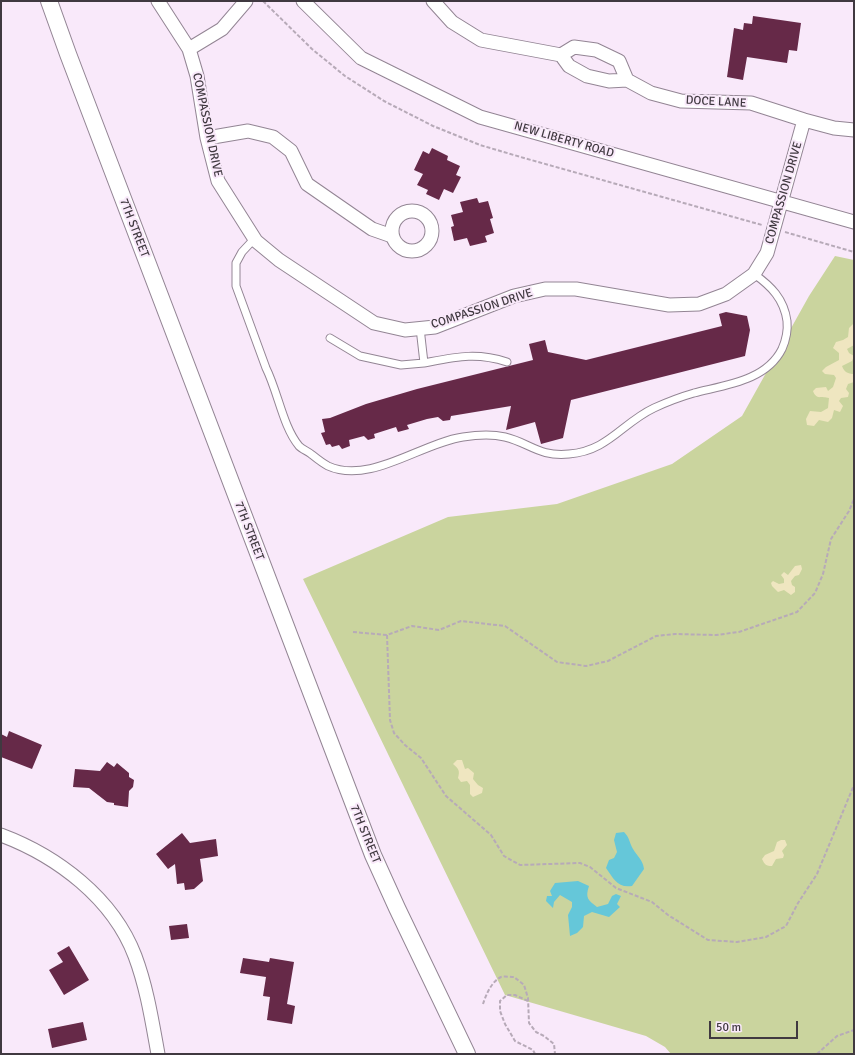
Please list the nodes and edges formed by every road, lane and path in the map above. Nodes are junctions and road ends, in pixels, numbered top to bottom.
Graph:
1 (49, 1) edge
2 (158, 1) edge
3 (246, 1) edge
4 (263, 1) edge
5 (303, 1) edge
6 (433, 1) edge
7 (189, 49) junction
8 (561, 55) junction
9 (627, 80) junction
10 (804, 120) junction
11 (854, 130) edge
12 (207, 138) junction
13 (782, 201) junction
14 (854, 222) edge
15 (774, 229) junction
16 (392, 236) dead end
17 (254, 238) junction
18 (854, 252) edge
19 (754, 274) junction
20 (420, 328) junction
21 (330, 338) dead end
22 (508, 362) dead end
23 (424, 363) junction
24 (854, 499) edge
25 (353, 632) dead end
26 (387, 635) junction
27 (854, 785) edge
28 (1, 835) edge
29 (528, 1002) junction
30 (483, 1004) dead end
31 (854, 1030) edge
32 (158, 1054) edge
33 (467, 1054) edge
34 (535, 1054) edge
35 (555, 1054) edge
36 (817, 1054) edge

1 - 33 street, 7TH STREET
2 - 7 street, COMPASSION DRIVE
3 - 7 street
4 - 15 path
5 - 13 street, NEW LIBERTY ROAD
6 - 8 street
7 - 12 street, COMPASSION DRIVE
8 - 9 street, DOCE LANE
8 - 9 street
9 - 10 street, DOCE LANE
10 - 11 street, DOCE LANE
10 - 13 street, COMPASSION DRIVE
12 - 16 street
12 - 17 street, COMPASSION DRIVE
13 - 14 street, NEW LIBERTY ROAD
13 - 15 street, COMPASSION DRIVE
15 - 18 path
15 - 19 street, COMPASSION DRIVE
17 - 19 lane
17 - 20 street, COMPASSION DRIVE
19 - 20 street, COMPASSION DRIVE
20 - 23 lane
21 - 23 lane
22 - 23 lane
24 - 26 path
25 - 26 path
26 - 27 path
28 - 32 street
29 - 30 path
29 - 34 path
29 - 35 path
31 - 36 path

